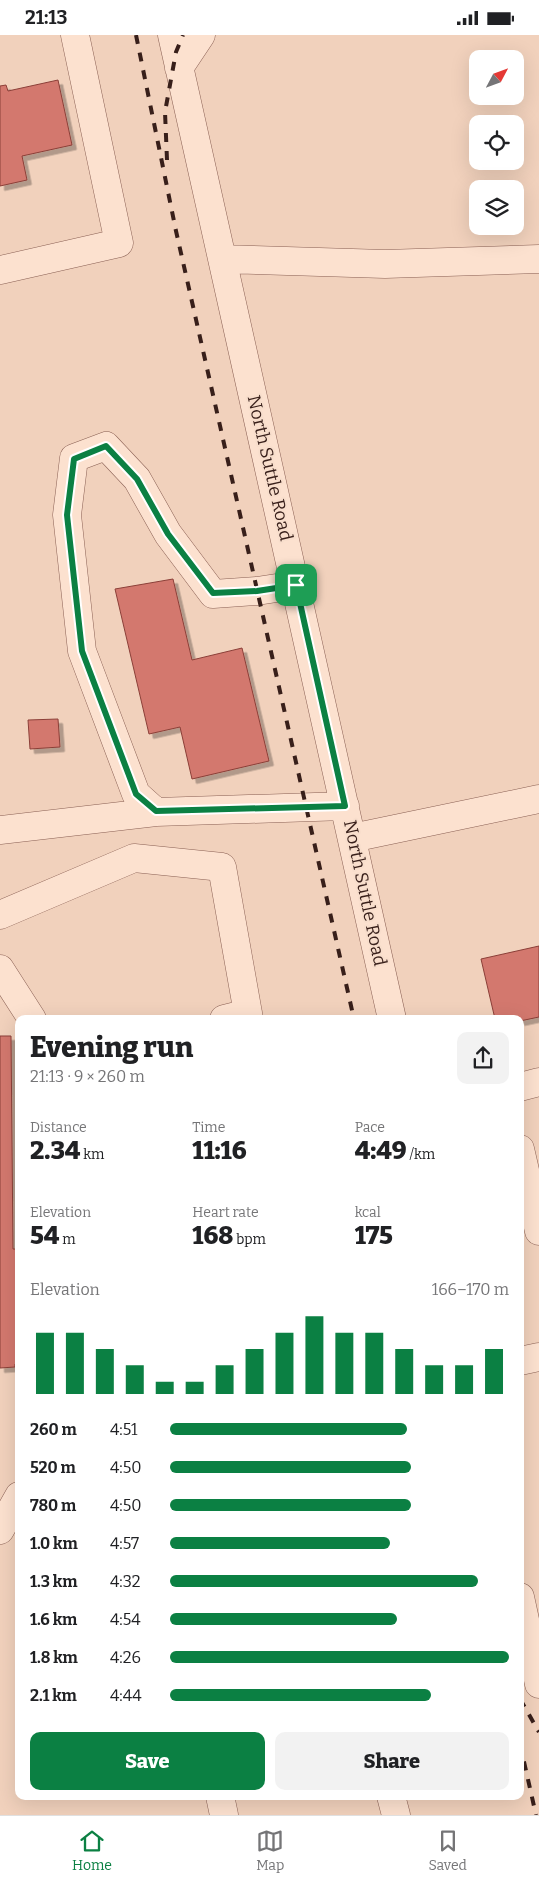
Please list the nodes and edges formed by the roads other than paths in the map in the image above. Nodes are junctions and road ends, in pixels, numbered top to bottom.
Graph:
1 (75, 35) edge
2 (172, 35) edge
3 (202, 35) edge
4 (180, 68) junction
5 (222, 259) junction
6 (539, 259) edge
7 (0, 270) edge
8 (296, 585) junction
9 (539, 799) edge
10 (345, 806) junction
11 (156, 811) junction
12 (0, 829) edge
13 (352, 838) junction
14 (0, 915) edge
15 (0, 969) edge
16 (29, 1015) edge
17 (241, 1015) edge
18 (391, 1015) edge
19 (539, 1082) edge
20 (524, 1086) edge
21 (524, 1166) edge
22 (539, 1231) edge
23 (539, 1357) edge
24 (524, 1360) edge
25 (15, 1503) edge
26 (0, 1530) edge
27 (524, 1615) edge
28 (539, 1684) edge
29 (221, 1800) edge
30 (392, 1800) edge
31 (224, 1815) edge
32 (396, 1815) edge

1 - 7 street
2 - 4 street, North Suttle Road
3 - 4 street
4 - 5 street, North Suttle Road
5 - 6 street
5 - 8 street, North Suttle Road
8 - 10 street, North Suttle Road
8 - 11 street
9 - 13 street
10 - 11 street
10 - 13 street, North Suttle Road
11 - 12 street
13 - 18 street, North Suttle Road
14 - 17 street
15 - 16 street
19 - 20 street
21 - 22 street
23 - 24 street
25 - 26 street
27 - 28 street
29 - 31 street
30 - 32 street

